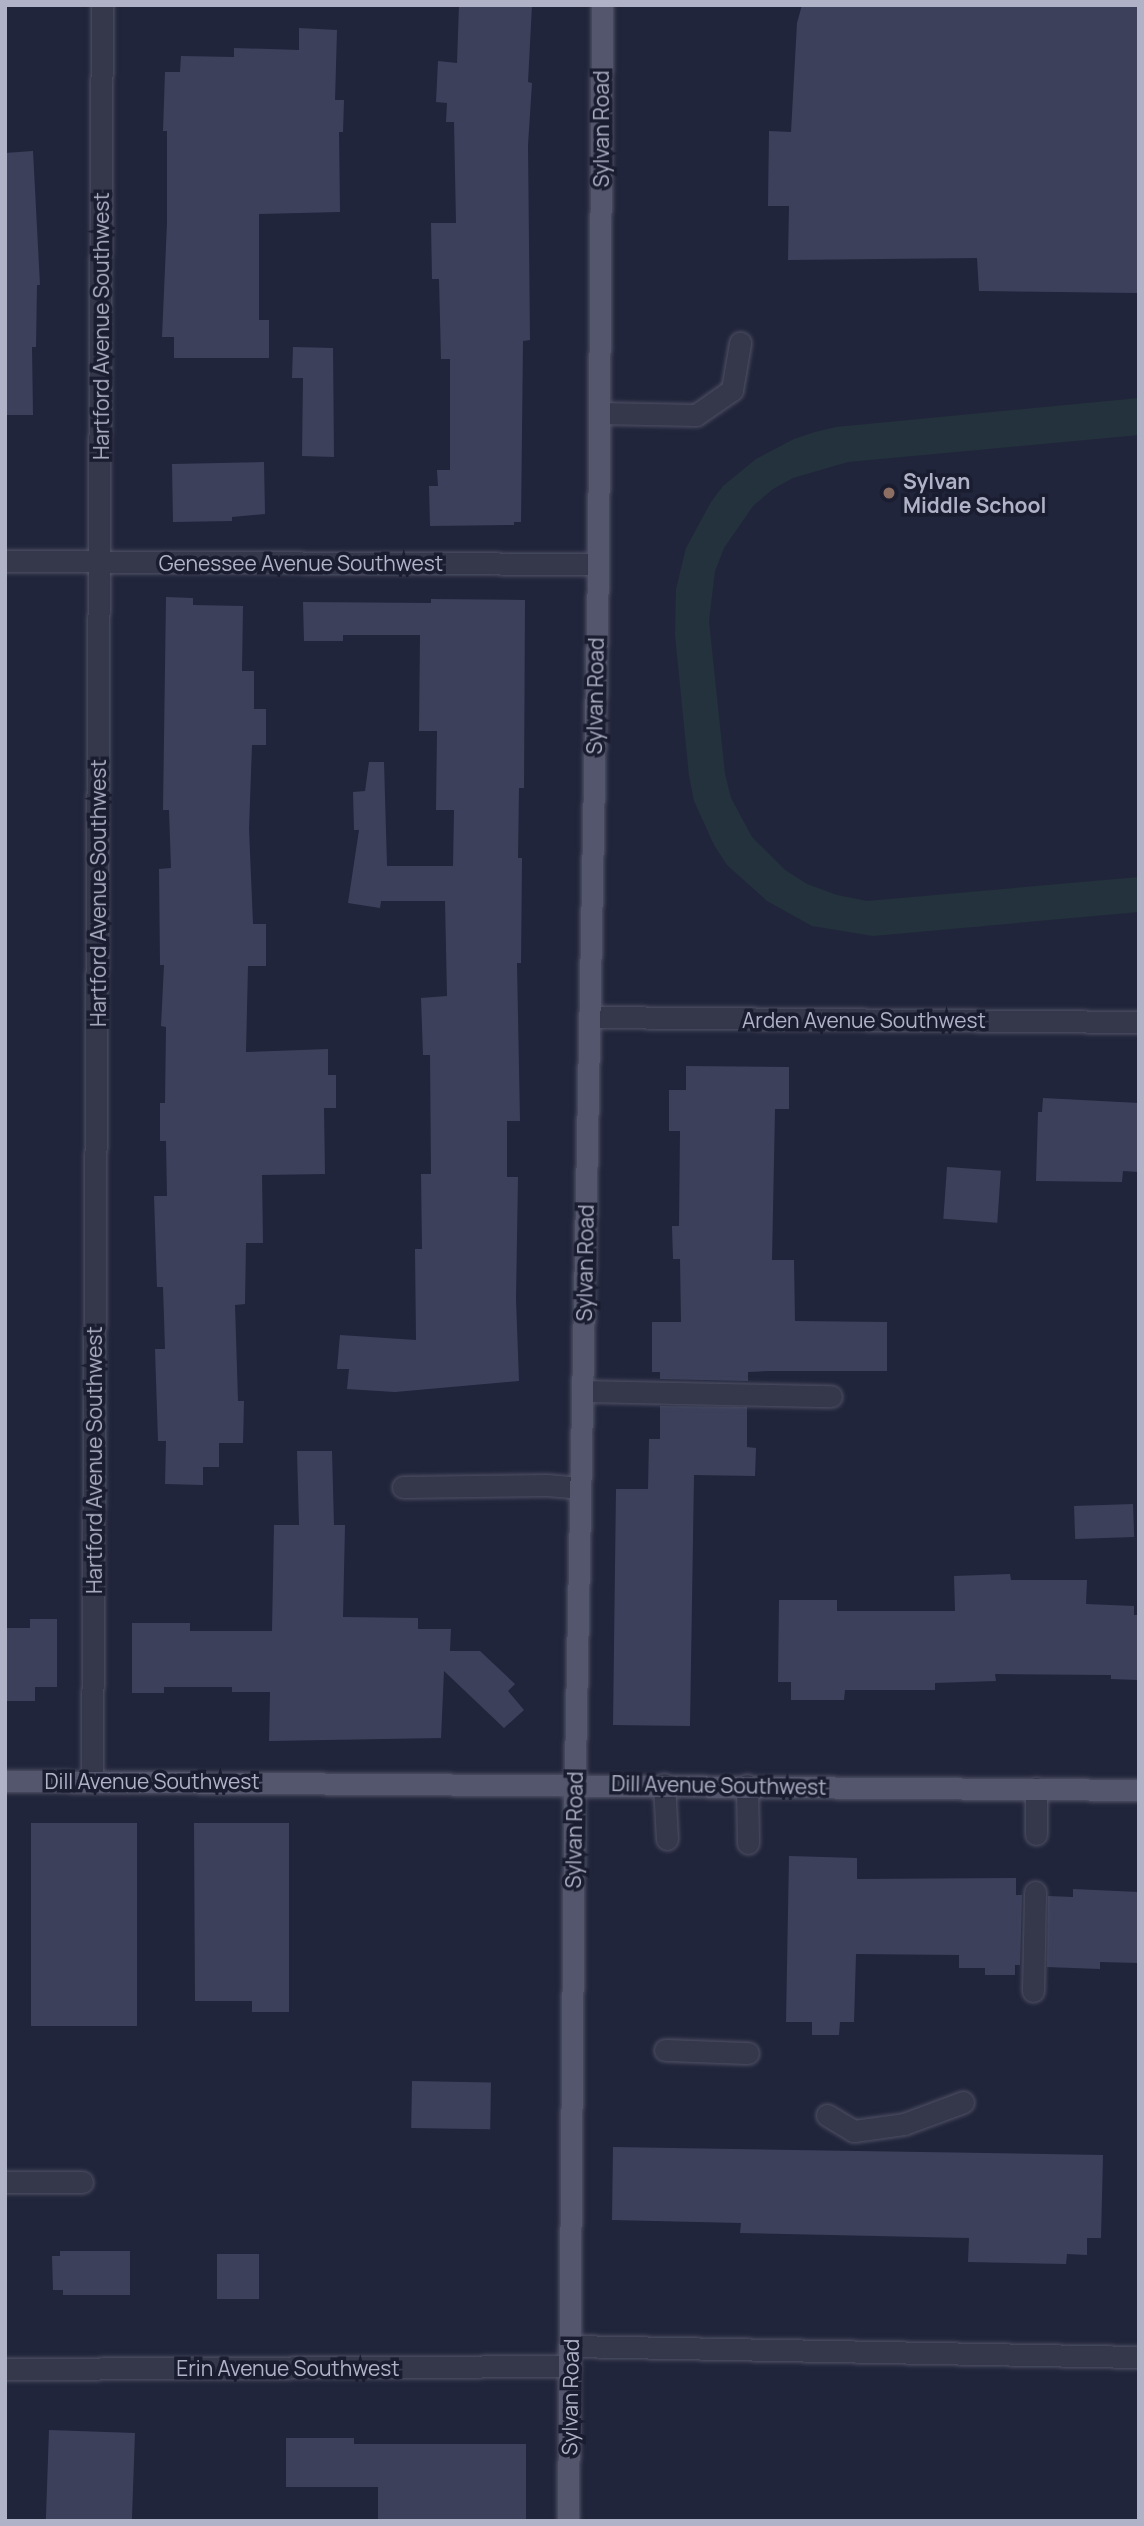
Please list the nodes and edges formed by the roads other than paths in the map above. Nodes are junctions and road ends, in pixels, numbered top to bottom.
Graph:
1 (102, 5) edge
2 (601, 5) edge
3 (740, 343) dead end
4 (598, 413) junction
5 (5, 561) edge
6 (100, 561) junction
7 (597, 564) junction
8 (589, 1017) junction
9 (1139, 1022) edge
10 (582, 1391) junction
11 (831, 1396) dead end
12 (403, 1487) dead end
13 (580, 1488) junction
14 (5, 1781) edge
15 (92, 1781) junction
16 (575, 1783) junction
17 (664, 1784) junction
18 (747, 1785) junction
19 (1036, 1788) junction
20 (1139, 1790) edge
21 (1036, 1835) dead end
22 (667, 1839) dead end
23 (748, 1843) dead end
24 (1035, 1892) dead end
25 (1033, 1991) dead end
26 (665, 2050) dead end
27 (748, 2053) dead end
28 (964, 2102) dead end
29 (827, 2115) dead end
30 (5, 2182) edge
31 (82, 2182) dead end
32 (570, 2356) junction
33 (1137, 2357) edge
34 (5, 2369) edge
35 (568, 2521) edge

1 - 6 street, Hartford Avenue Southwest
2 - 4 main road, Sylvan Road
3 - 4 street
4 - 7 main road, Sylvan Road
5 - 6 street, Genessee Avenue Southwest
6 - 7 street, Genessee Avenue Southwest
6 - 15 street, Hartford Avenue Southwest
7 - 8 main road, Sylvan Road
8 - 9 street, Arden Avenue Southwest
8 - 10 main road, Sylvan Road
10 - 11 street
10 - 13 main road, Sylvan Road
12 - 13 street
13 - 16 main road, Sylvan Road
14 - 15 main road, Dill Avenue Southwest
15 - 16 main road, Dill Avenue Southwest
16 - 17 main road, Dill Avenue Southwest
16 - 32 main road, Sylvan Road
17 - 18 main road, Dill Avenue Southwest
17 - 22 street
18 - 19 main road, Dill Avenue Southwest
18 - 23 street
19 - 20 main road, Dill Avenue Southwest
19 - 21 street
24 - 25 street
26 - 27 street
28 - 29 street
30 - 31 street
32 - 33 street, Erin Avenue Southwest
32 - 34 street, Erin Avenue Southwest
32 - 35 main road, Sylvan Road

